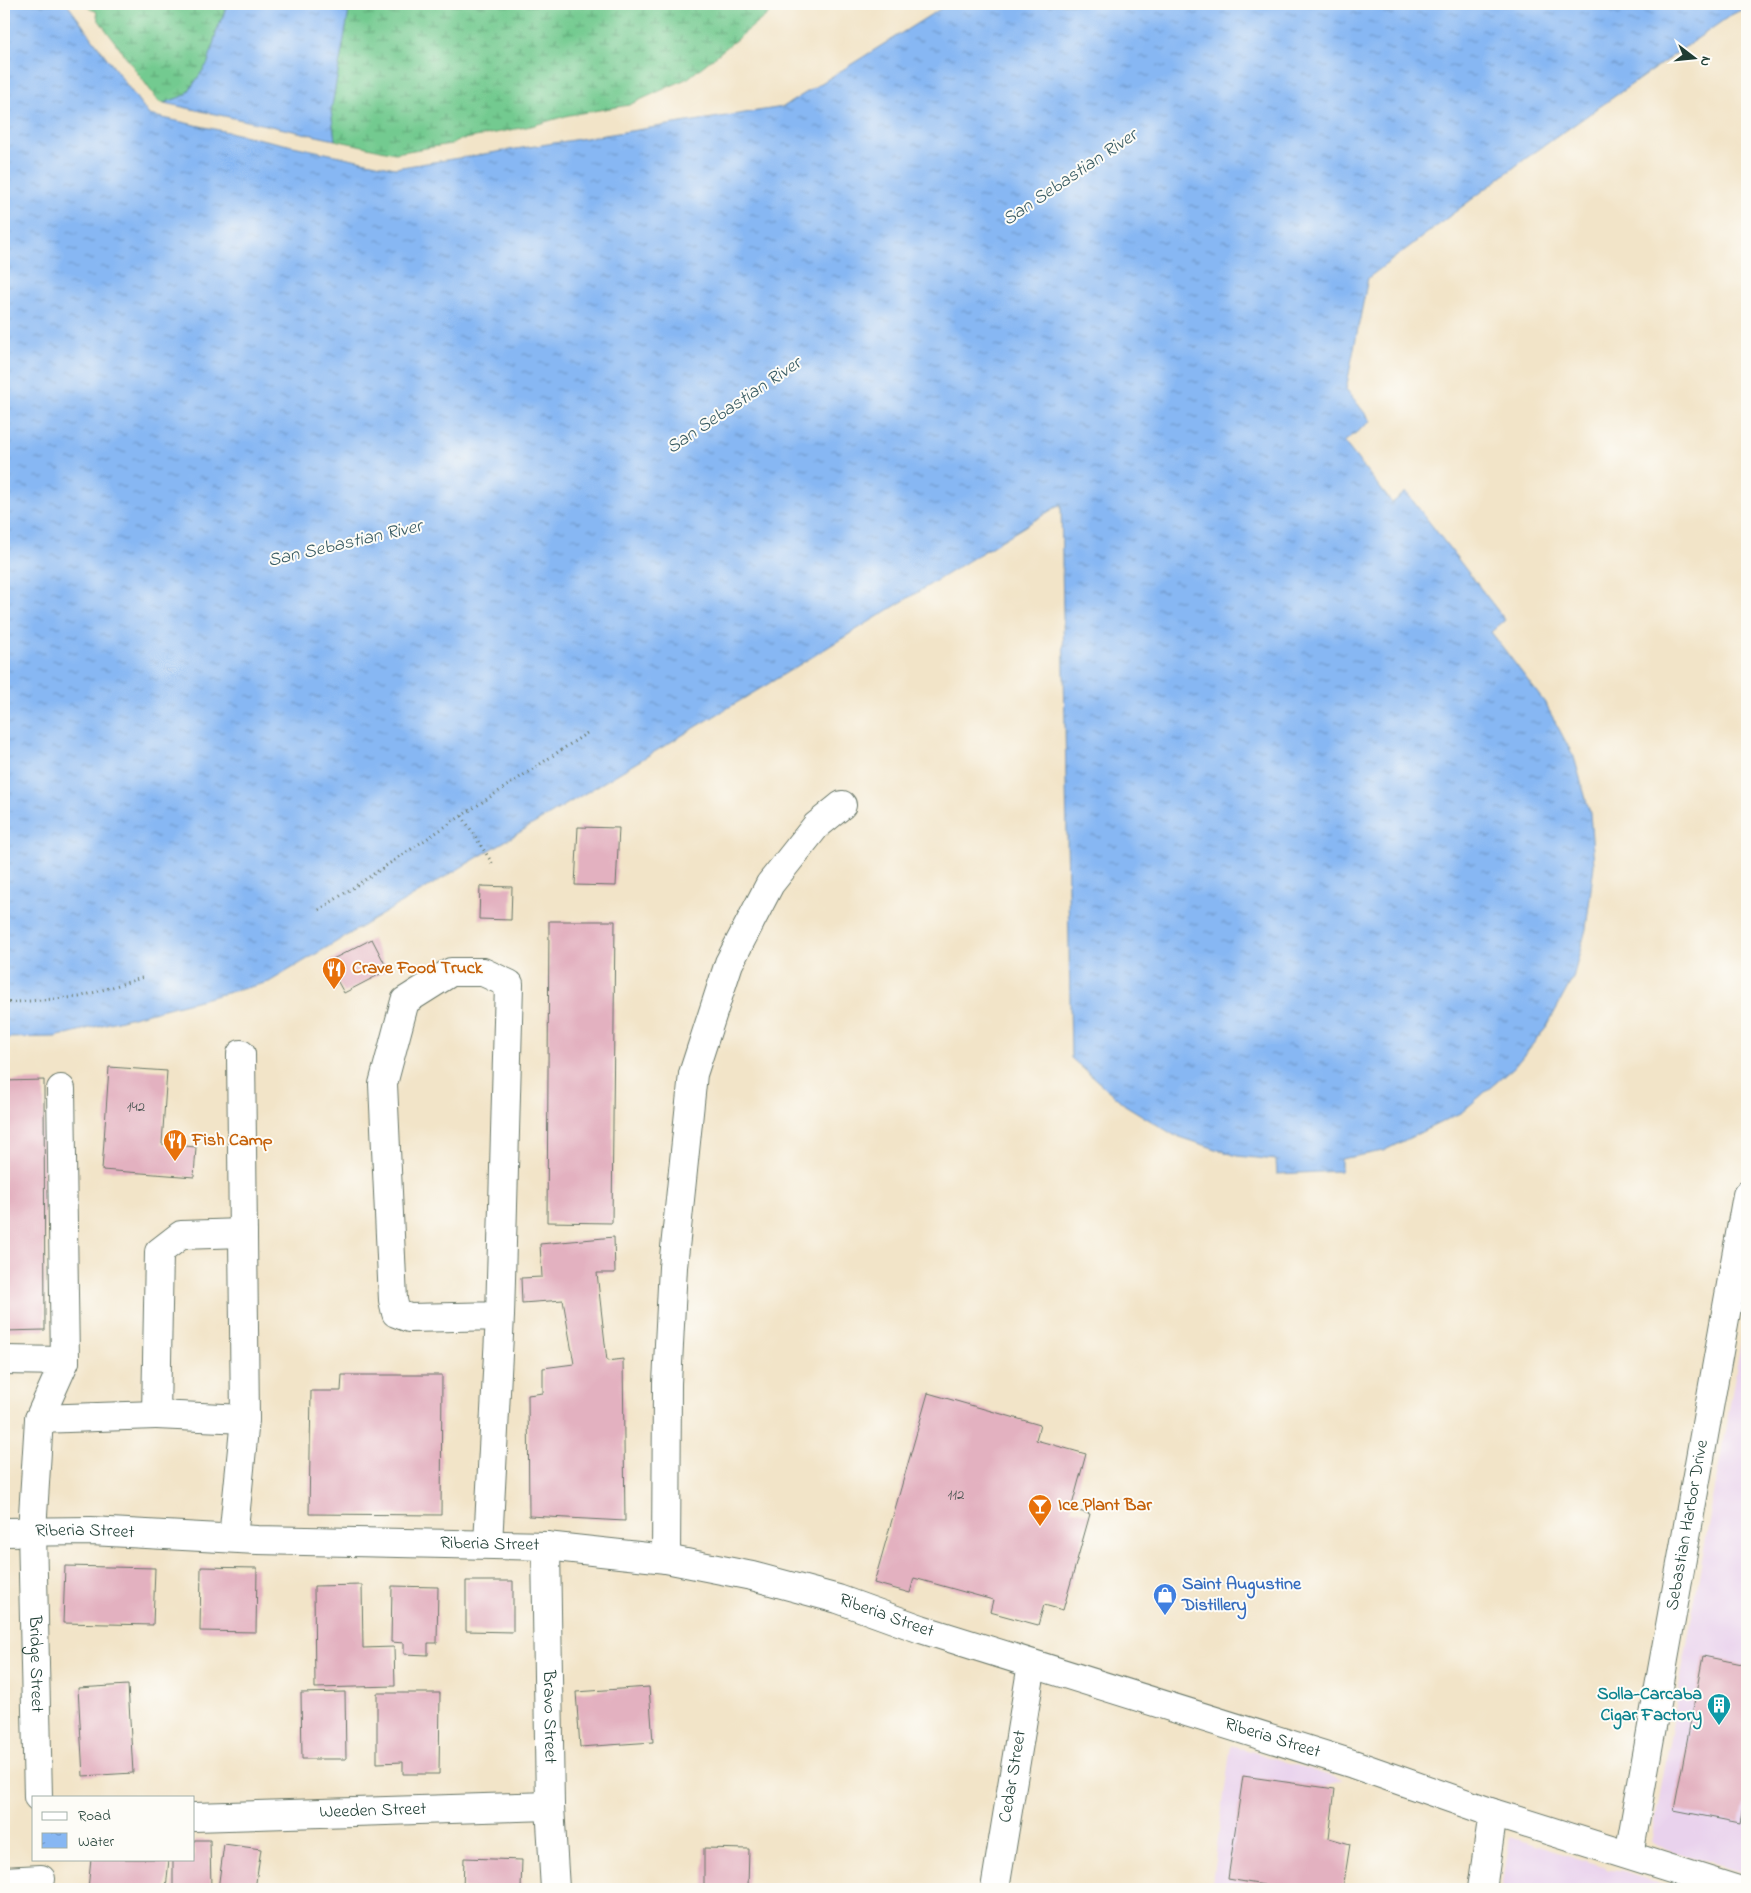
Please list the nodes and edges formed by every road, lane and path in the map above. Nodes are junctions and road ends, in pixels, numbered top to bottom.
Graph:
1 (590, 731) dead end
2 (842, 805) dead end
3 (462, 816) junction
4 (494, 866) dead end
5 (319, 910) dead end
6 (145, 977) dead end
7 (4, 1003) edge
8 (241, 1054) dead end
9 (61, 1089) dead end
10 (1747, 1195) edge
11 (243, 1233) junction
12 (500, 1316) junction
13 (4, 1360) edge
14 (65, 1361) junction
15 (156, 1415) junction
16 (39, 1419) junction
17 (245, 1419) junction
18 (32, 1531) junction
19 (4, 1532) edge
20 (233, 1538) junction
21 (488, 1544) junction
22 (546, 1546) junction
23 (666, 1559) junction
24 (1032, 1664) junction
25 (38, 1796) edge
26 (550, 1806) junction
27 (1493, 1813) junction
28 (195, 1817) edge
29 (1629, 1855) junction
30 (41, 1876) edge
31 (4, 1881) edge
32 (555, 1889) edge
33 (995, 1889) edge
34 (1482, 1889) edge
35 (1735, 1889) edge

1 - 3 path
2 - 23 street
3 - 4 path
3 - 5 path
6 - 7 path
8 - 11 street
9 - 14 street
10 - 29 street, Sebastian Harbor Drive
11 - 15 street
11 - 17 street
12 - 12 street
12 - 21 street
13 - 14 street
14 - 16 street
15 - 16 street
15 - 17 street
16 - 18 street, Bridge Street
17 - 20 street
18 - 19 street, Riberia Street
18 - 20 street, Riberia Street
18 - 25 street, Bridge Street
20 - 21 street, Riberia Street
21 - 22 street, Riberia Street
22 - 23 street, Riberia Street
22 - 26 street, Bravo Street
23 - 24 street, Riberia Street
24 - 27 street, Riberia Street
24 - 33 street, Cedar Street
26 - 28 street, Weeden Street
26 - 32 street, Bravo Street
27 - 29 street, Riberia Street
27 - 34 street
29 - 35 street, Riberia Street
30 - 31 street

